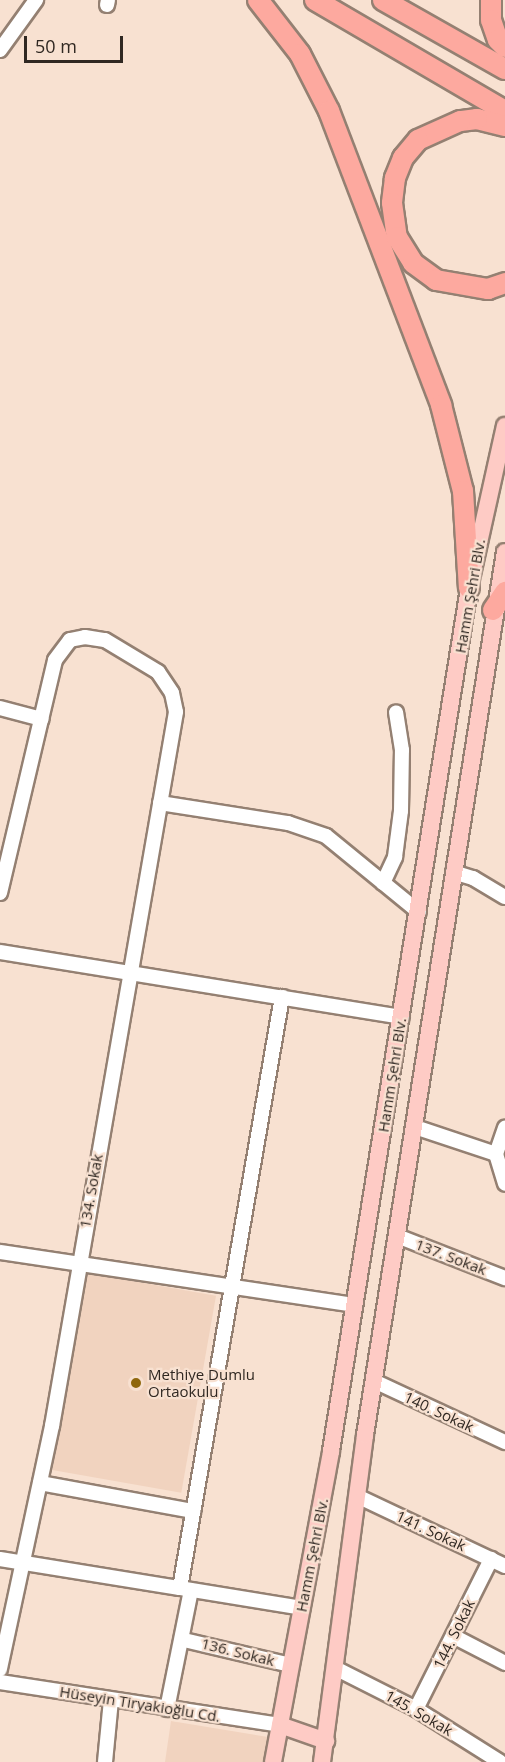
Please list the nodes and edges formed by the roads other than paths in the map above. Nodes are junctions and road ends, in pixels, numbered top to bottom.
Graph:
1 (36, 0) edge
2 (258, 0) edge
3 (315, 0) edge
4 (383, 0) edge
5 (491, 0) edge
6 (505, 47) edge
7 (0, 50) edge
8 (505, 69) edge
9 (505, 111) edge
10 (505, 126) edge
11 (505, 284) edge
12 (505, 426) edge
13 (505, 552) edge
14 (469, 588) junction
15 (505, 591) edge
16 (493, 610) junction
17 (0, 708) edge
18 (396, 712) dead end
19 (42, 719) junction
20 (160, 803) junction
21 (5, 846) edge
22 (453, 872) junction
23 (383, 883) junction
24 (0, 893) edge
25 (505, 897) edge
26 (419, 912) junction
27 (0, 952) edge
28 (131, 973) junction
29 (282, 998) junction
30 (402, 1017) junction
31 (415, 1127) junction
32 (505, 1128) edge
33 (496, 1154) junction
34 (505, 1185) edge
35 (397, 1236) junction
36 (0, 1252) edge
37 (78, 1261) junction
38 (505, 1278) edge
39 (231, 1285) junction
40 (355, 1305) junction
41 (374, 1380) junction
42 (505, 1442) edge
43 (40, 1483) junction
44 (357, 1496) junction
45 (193, 1511) junction
46 (0, 1559) edge
47 (491, 1559) junction
48 (24, 1564) junction
49 (505, 1566) edge
50 (185, 1589) junction
51 (302, 1608) junction
52 (453, 1636) junction
53 (184, 1640) junction
54 (505, 1663) edge
55 (291, 1665) junction
56 (335, 1668) junction
57 (0, 1669) edge
58 (0, 1682) edge
59 (111, 1700) junction
60 (167, 1709) junction
61 (417, 1709) junction
62 (280, 1725) junction
63 (326, 1741) junction
64 (105, 1762) edge
65 (273, 1762) edge
66 (322, 1762) edge
67 (500, 1762) edge

1 - 7 street
2 - 14 highway
3 - 9 highway
4 - 8 highway
5 - 6 highway
10 - 11 highway
12 - 14 main road, Hamm Şehri Blv.
13 - 16 main road, Hamm Şehri Blv.
14 - 26 main road, Hamm Şehri Blv.
15 - 16 highway
16 - 22 main road, Hamm Şehri Blv.
17 - 19 street
18 - 23 street
19 - 20 street, 134. Sokak
19 - 21 street
20 - 23 street
20 - 28 street, 134. Sokak
21 - 24 street
22 - 25 street
22 - 31 main road, Hamm Şehri Blv.
23 - 26 street
26 - 30 main road, Hamm Şehri Blv.
27 - 28 street
28 - 29 street
28 - 37 street, 134. Sokak
29 - 30 street
29 - 39 street
30 - 40 main road, Hamm Şehri Blv.
31 - 33 street
31 - 35 main road, Hamm Şehri Blv.
32 - 33 street
33 - 34 street
35 - 38 street, 137. Sokak
35 - 41 main road, Hamm Şehri Blv.
36 - 37 street
37 - 39 street
37 - 43 street, 134. Sokak
39 - 40 street
39 - 45 street
40 - 51 main road, Hamm Şehri Blv.
41 - 42 street, 140. Sokak
41 - 44 main road, Hamm Şehri Blv.
43 - 45 street
43 - 48 street, 134. Sokak
44 - 47 street, 141. Sokak
44 - 56 main road, Hamm Şehri Blv.
45 - 50 street
46 - 48 street
47 - 49 street, 141. Sokak
47 - 52 street, 144. Sokak
48 - 50 street
48 - 57 street, 134. Sokak
50 - 51 street
50 - 53 street
51 - 55 main road, Hamm Şehri Blv.
52 - 54 street
52 - 61 street, 144. Sokak
53 - 55 street, 136. Sokak
53 - 60 street
55 - 62 main road, Hamm Şehri Blv.
56 - 61 street, 145. Sokak
56 - 63 main road, Hamm Şehri Blv.
58 - 59 street, Hüseyin Tiryakioğlu Cd.
59 - 60 street, Hüseyin Tiryakioğlu Cd.
59 - 64 street
60 - 62 street, Hüseyin Tiryakioğlu Cd.
61 - 67 street, 145. Sokak
62 - 63 main road
62 - 65 main road, Hamm Şehri Blv.
63 - 66 main road, Hamm Şehri Blv.

